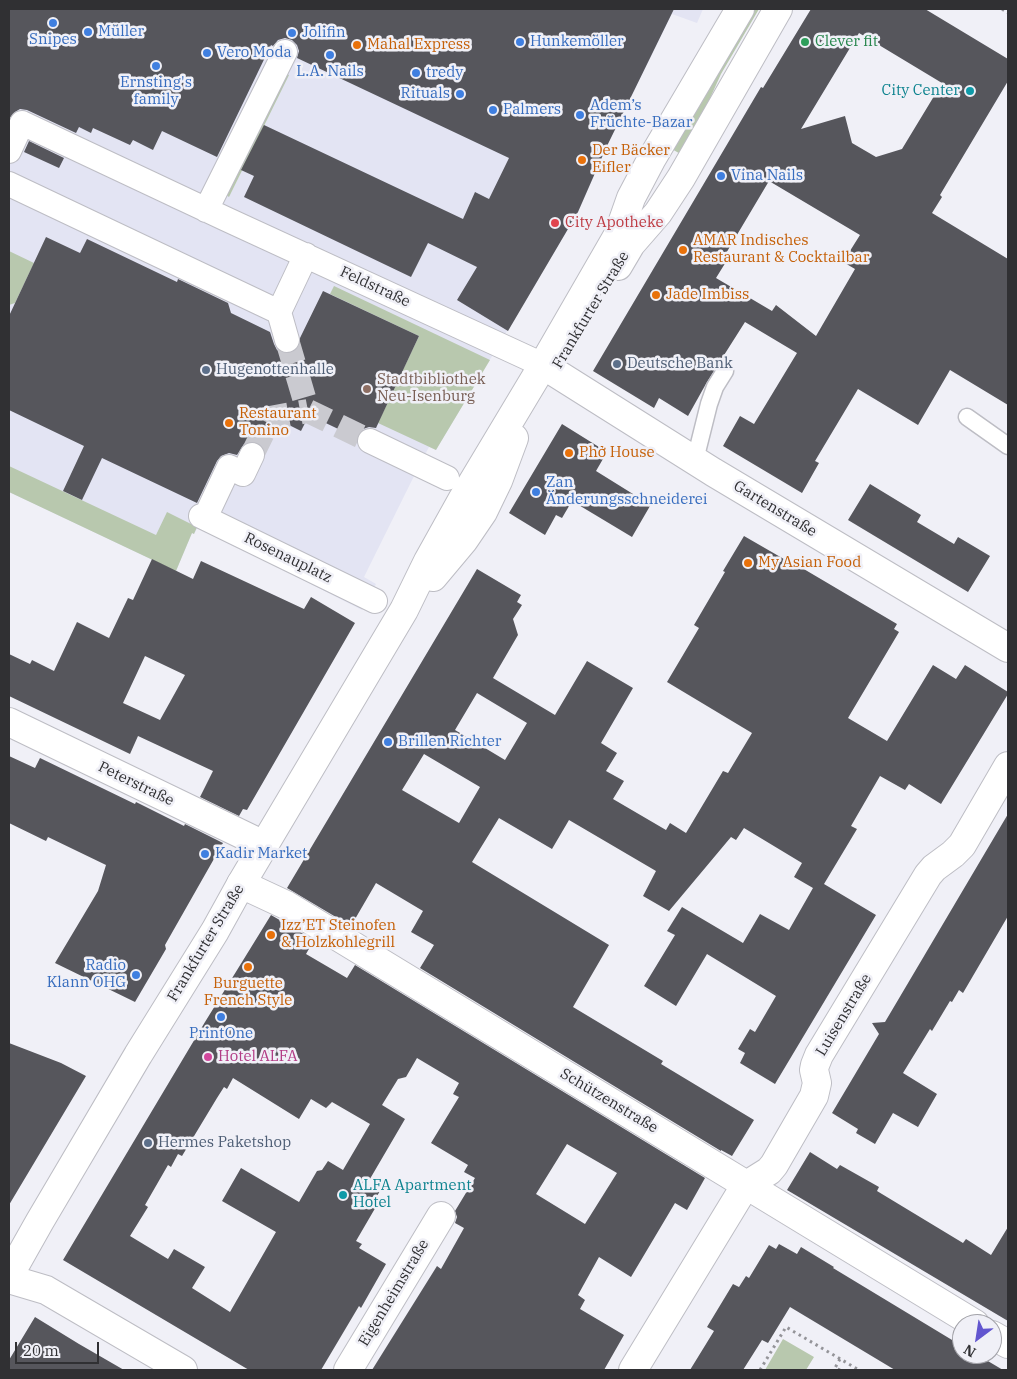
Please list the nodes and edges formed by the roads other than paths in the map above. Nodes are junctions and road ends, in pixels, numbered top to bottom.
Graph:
1 (740, 9) edge
2 (778, 9) edge
3 (285, 52) dead end
4 (9, 152) edge
5 (9, 184) edge
6 (206, 210) junction
7 (306, 255) junction
8 (279, 312) junction
9 (286, 340) tunnel mouth
10 (549, 369) junction
11 (725, 371) dead end
12 (967, 417) dead end
13 (370, 440) tunnel mouth
14 (1008, 446) edge
15 (252, 455) tunnel mouth
16 (695, 460) junction
17 (447, 478) dead end
18 (375, 601) dead end
19 (1008, 648) edge
20 (9, 722) edge
21 (1008, 766) edge
22 (264, 845) junction
23 (241, 884) junction
24 (745, 1186) junction
25 (441, 1216) dead end
26 (9, 1278) edge
27 (957, 1314) edge
28 (177, 1369) edge
29 (348, 1370) edge
30 (633, 1370) edge

1 - 10 street, Frankfurter Straße
2 - 10 street, Frankfurter Straße
3 - 6 street
4 - 6 street, Feldstraße
5 - 8 street
6 - 7 street, Feldstraße
7 - 8 street
7 - 10 street, Feldstraße
8 - 9 street
10 - 16 street, Gartenstraße
10 - 22 street, Frankfurter Straße
11 - 16 lane
12 - 14 lane
13 - 17 street
15 - 18 street, Rosenauplatz
16 - 19 street, Gartenstraße
20 - 22 street, Peterstraße
21 - 24 street, Luisenstraße
22 - 23 street, Frankfurter Straße
23 - 24 street, Schützenstraße
23 - 26 street, Frankfurter Straße
24 - 27 street, Schützenstraße
24 - 30 street, Luisenstraße
25 - 29 street, Eigenheimstraße
26 - 28 street

